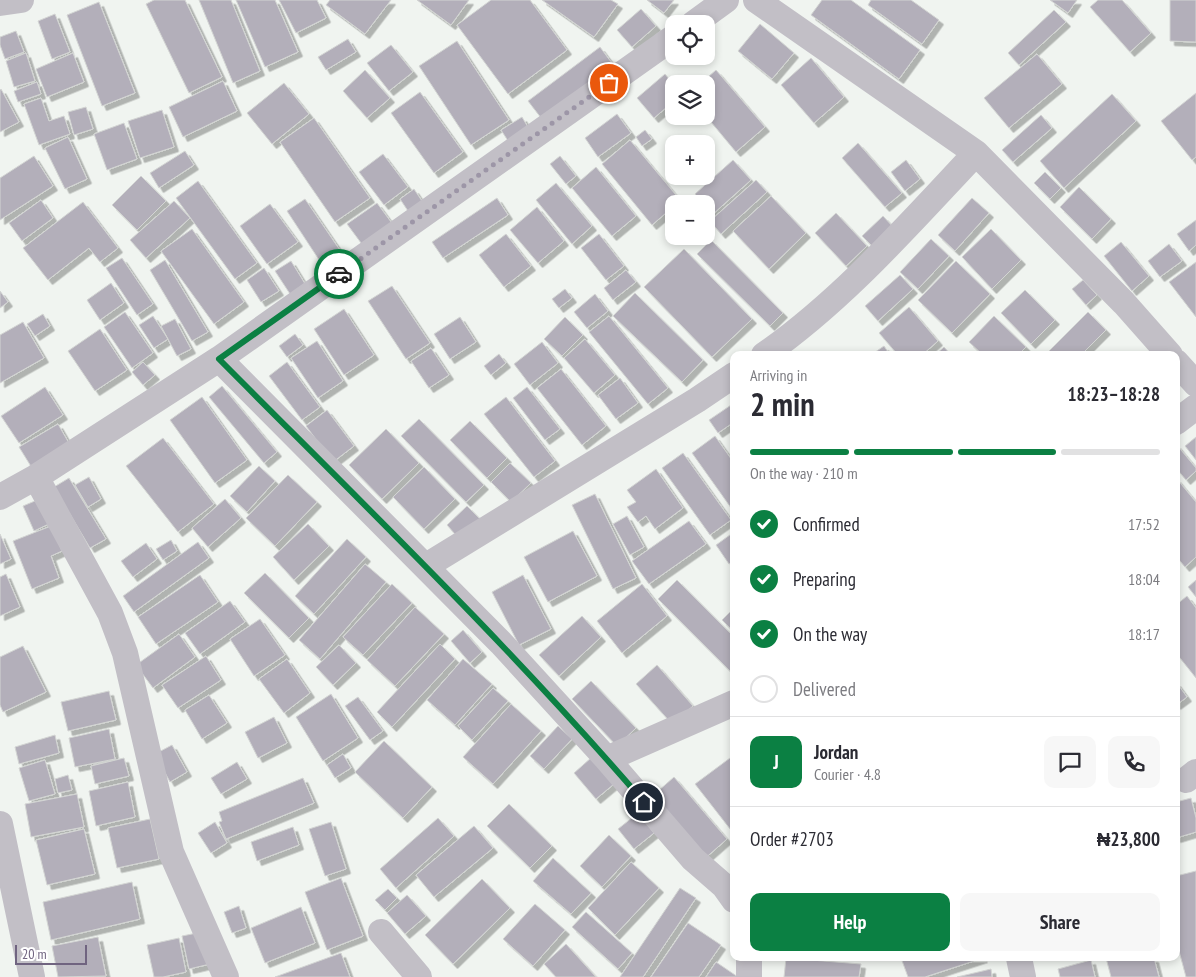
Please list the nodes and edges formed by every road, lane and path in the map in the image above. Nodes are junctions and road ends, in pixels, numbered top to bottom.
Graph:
1 (21, 0) edge
2 (726, 0) edge
3 (756, 0) edge
4 (0, 4) edge
5 (705, 15) edge
6 (665, 43) edge
7 (976, 153) junction
8 (769, 351) edge
9 (1166, 351) edge
10 (219, 359) junction
11 (1180, 366) edge
12 (730, 378) edge
13 (1196, 384) edge
14 (1196, 407) edge
15 (1180, 419) edge
16 (36, 477) junction
17 (0, 497) edge
18 (426, 566) junction
19 (730, 705) edge
20 (607, 759) junction
21 (0, 824) edge
22 (730, 894) edge
23 (381, 932) dead end
24 (749, 961) edge
25 (1020, 961) edge
26 (32, 977) edge
27 (226, 977) edge
28 (419, 977) edge
29 (749, 977) edge
30 (1023, 977) edge

1 - 4 street
2 - 5 street
3 - 7 street
6 - 10 street
7 - 8 street
7 - 9 street
10 - 16 street
10 - 18 street
11 - 13 street
12 - 18 street
14 - 15 street
16 - 17 street
16 - 27 street
18 - 20 street
19 - 20 street
20 - 22 street
21 - 26 street
23 - 28 street
24 - 29 street
25 - 30 street

